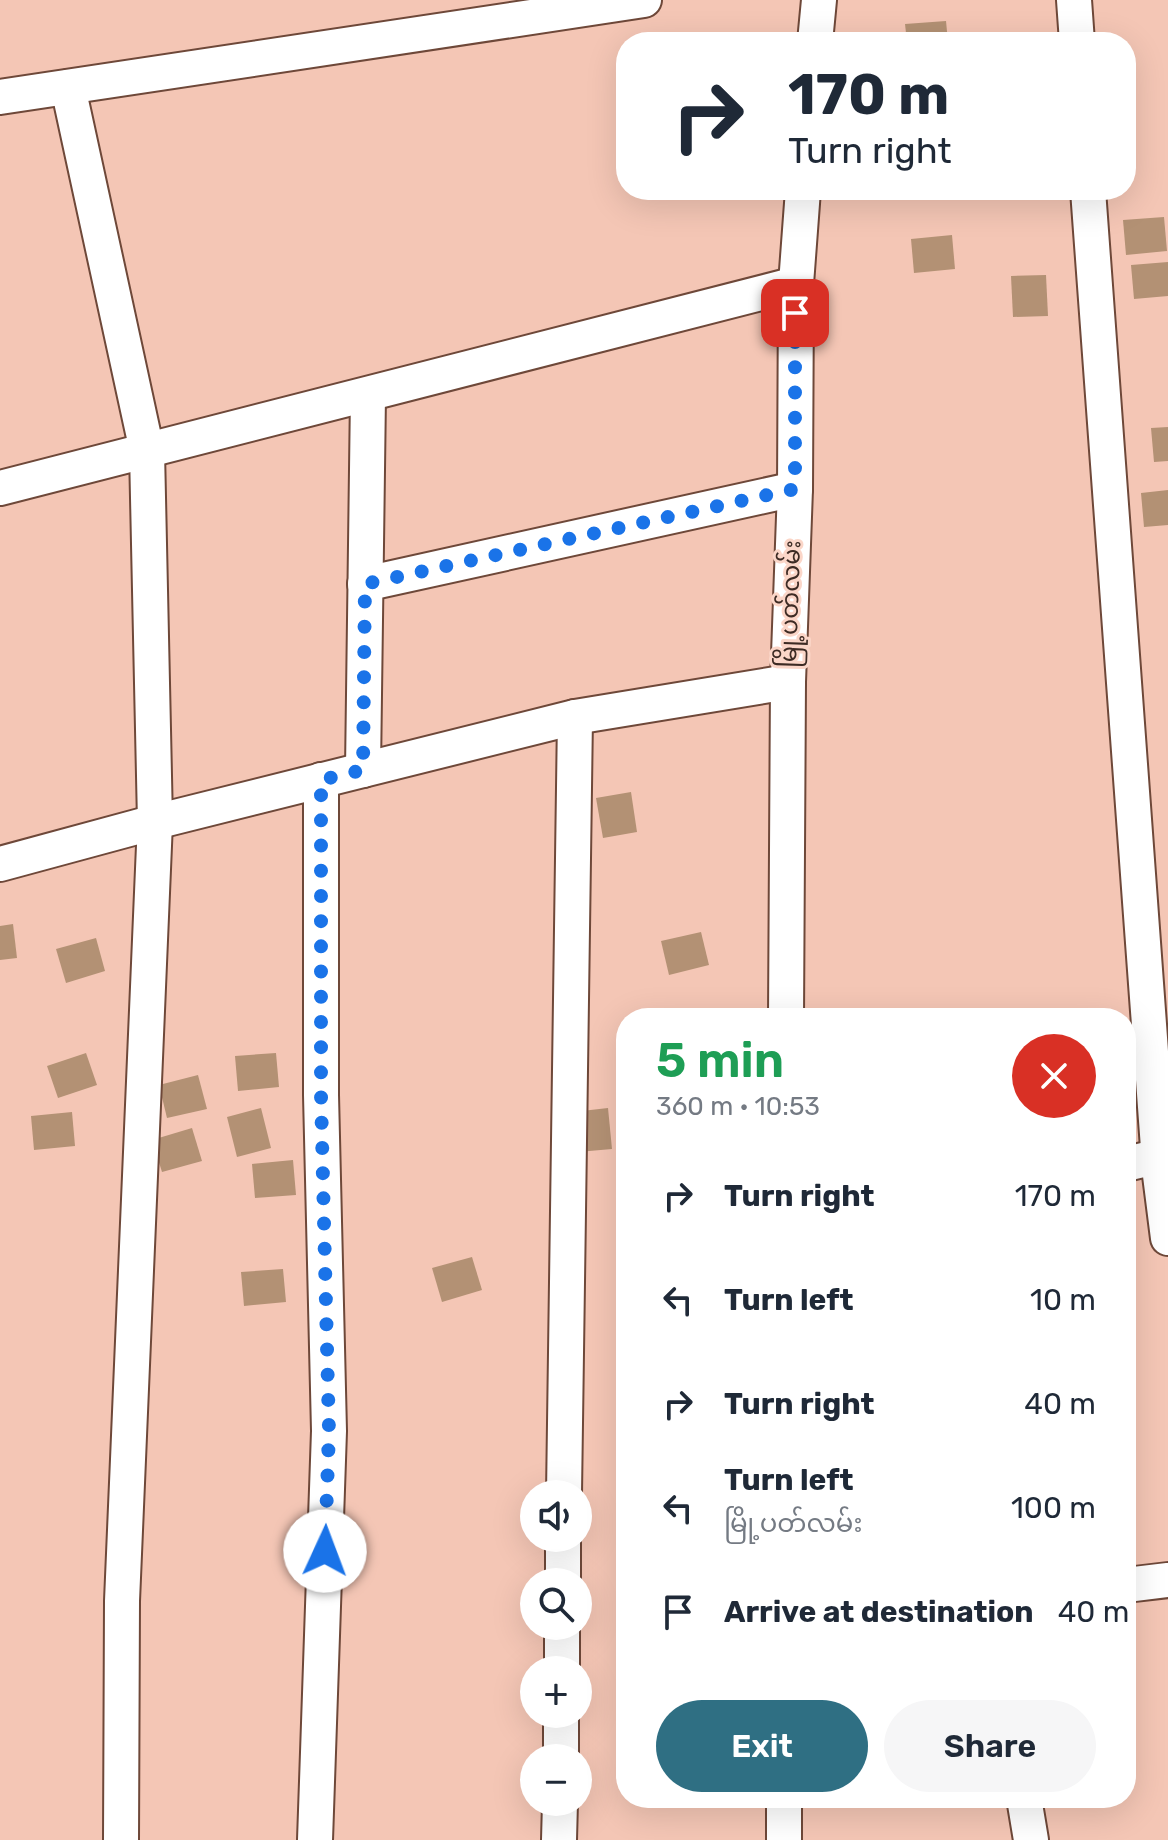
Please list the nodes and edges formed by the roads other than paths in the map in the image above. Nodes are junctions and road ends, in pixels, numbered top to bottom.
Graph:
1 (644, 0) edge
2 (819, 0) edge
3 (1074, 0) edge
4 (816, 32) edge
5 (1076, 32) edge
6 (68, 87) junction
7 (0, 97) edge
8 (802, 200) edge
9 (1089, 200) edge
10 (796, 284) junction
11 (368, 395) junction
12 (147, 451) junction
13 (0, 488) edge
14 (795, 489) junction
15 (365, 584) junction
16 (788, 682) junction
17 (575, 717) junction
18 (363, 770) junction
19 (321, 780) junction
20 (155, 822) junction
21 (0, 864) edge
22 (786, 1008) edge
23 (1164, 1155) edge
24 (1136, 1162) edge
25 (1168, 1238) edge
26 (564, 1480) edge
27 (1168, 1580) edge
28 (1136, 1584) edge
29 (784, 1808) edge
30 (1026, 1808) edge
31 (560, 1816) edge
32 (121, 1840) edge
33 (315, 1840) edge
34 (559, 1840) edge
35 (784, 1840) edge
36 (1031, 1840) edge

1 - 6 street
2 - 4 street
3 - 5 street
6 - 7 street
6 - 12 street
8 - 10 street, မြို့ပတ်လမ်း
9 - 23 street
10 - 11 street
10 - 14 street, မြို့ပတ်လမ်း
11 - 12 street
11 - 15 street
12 - 13 street
12 - 20 street
14 - 15 street
14 - 16 street, မြို့ပတ်လမ်း
15 - 18 street
16 - 17 street
16 - 22 street, မြို့ပတ်လမ်း
17 - 18 street
17 - 26 street
18 - 19 street
19 - 20 street
19 - 33 street
20 - 21 street
20 - 32 street
23 - 24 street
23 - 25 street
27 - 28 street
29 - 35 street
30 - 36 street
31 - 34 street

